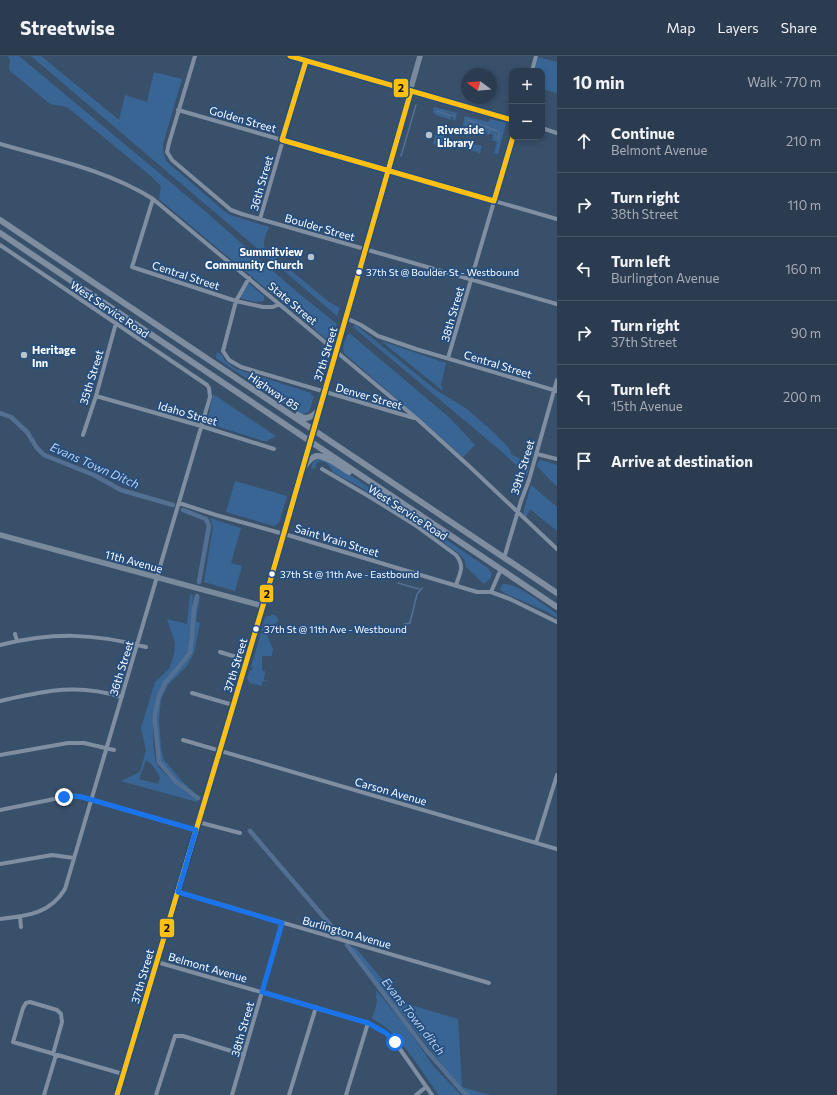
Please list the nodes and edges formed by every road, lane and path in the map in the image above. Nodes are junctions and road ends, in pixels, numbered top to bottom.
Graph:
1 (195, 56) edge
2 (290, 56) edge
3 (420, 56) edge
4 (536, 56) edge
5 (306, 61) junction
6 (533, 68) edge
7 (411, 91) junction
8 (178, 110) junction
9 (509, 119) edge
10 (545, 129) edge
11 (557, 132) edge
12 (282, 140) junction
13 (512, 140) edge
14 (0, 144) edge
15 (388, 170) junction
16 (154, 199) junction
17 (494, 201) junction
18 (260, 219) junction
19 (557, 219) edge
20 (0, 220) edge
21 (0, 233) edge
22 (0, 245) edge
23 (366, 250) junction
24 (249, 278) junction
25 (471, 280) junction
26 (236, 301) junction
27 (279, 304) junction
28 (557, 304) edge
29 (346, 318) junction
30 (116, 323) junction
31 (336, 351) junction
32 (448, 358) junction
33 (557, 380) edge
34 (244, 382) junction
35 (209, 388) joint
36 (556, 390) edge
37 (324, 392) junction
38 (96, 396) junction
39 (319, 410) junction
40 (416, 418) junction
41 (201, 426) junction
42 (313, 430) junction
43 (83, 435) dead end
44 (310, 441) junction
45 (274, 449) dead end
46 (537, 454) junction
47 (557, 459) edge
48 (302, 469) junction
49 (322, 469) dead end
50 (361, 476) junction
51 (179, 503) junction
52 (518, 512) junction
53 (284, 534) junction
54 (0, 535) edge
55 (557, 549) edge
56 (504, 558) junction
57 (501, 569) junction
58 (157, 578) junction
59 (456, 585) junction
60 (491, 592) junction
61 (557, 594) edge
62 (263, 606) junction
63 (557, 607) edge
64 (557, 622) edge
65 (15, 634) dead end
66 (17, 641) junction
67 (0, 645) edge
68 (138, 645) junction
69 (146, 647) dead end
70 (220, 652) dead end
71 (246, 660) junction
72 (192, 693) dead end
73 (122, 697) junction
74 (0, 700) edge
75 (233, 706) junction
76 (183, 740) dead end
77 (107, 748) junction
78 (114, 750) dead end
79 (220, 751) junction
80 (0, 755) edge
81 (557, 775) edge
82 (91, 800) junction
83 (0, 810) edge
84 (198, 822) junction
85 (196, 830) junction
86 (240, 833) dead end
87 (536, 843) junction
88 (557, 850) edge
89 (74, 858) junction
90 (0, 864) edge
91 (178, 892) junction
92 (20, 917) junction
93 (0, 919) edge
94 (282, 923) junction
95 (21, 927) dead end
96 (156, 962) junction
97 (489, 983) dead end
98 (262, 992) junction
99 (316, 1007) junction
100 (368, 1023) junction
101 (54, 1054) junction
102 (244, 1055) junction
103 (123, 1074) junction
104 (426, 1088) junction
105 (44, 1095) edge
106 (117, 1095) edge
107 (156, 1095) edge
108 (232, 1095) edge
109 (289, 1095) edge
110 (346, 1095) edge
111 (416, 1095) edge
112 (432, 1095) edge

1 - 8 street
2 - 5 street
3 - 7 main road, 37th Street
4 - 6 street
5 - 7 street
5 - 12 street, 36th Street
7 - 9 street
7 - 15 main road, 37th Street
8 - 12 street, Golden Street
8 - 18 street, Boulder Street
10 - 11 street
12 - 15 street, Golden Street
12 - 18 street, 36th Street
13 - 17 street, 38th Street
14 - 16 street, State Street
15 - 17 street, Golden Street
15 - 23 main road, 37th Street
16 - 24 street, State Street
16 - 26 street, Central Street
17 - 19 street, Golden Street
17 - 25 street, 38th Street
18 - 23 street, Boulder Street
20 - 34 highway, Highway 85
21 - 44 highway, Highway 85
22 - 30 street, West Service Road
23 - 25 street, Boulder Street
23 - 29 main road, 37th Street
24 - 26 street
24 - 27 street, State Street
25 - 28 street, Boulder Street
25 - 32 street, 38th Street
26 - 27 street, Central Street
26 - 37 street, Denver Street
27 - 31 street, State Street
29 - 31 main road, 37th Street
29 - 32 street, Central Street
30 - 35 street, West Service Road
30 - 38 street, 35th Street
31 - 37 main road, 37th Street
31 - 40 street, State Street
32 - 36 street, Central Street
33 - 36 street, 39th Street
34 - 39 highway
34 - 42 highway, Highway 85
35 - 41 street, 36th Street
36 - 46 street, 39th Street
37 - 39 main road, 37th Street
37 - 40 street, Denver Street
38 - 41 street, Idaho Street
38 - 43 street, 35th Street
39 - 42 main road, 37th Street
40 - 52 street, State Street
41 - 45 street, Idaho Street
41 - 51 street, 36th Street
42 - 44 main road, 37th Street
42 - 56 highway, Highway 85
44 - 48 main road, 37th Street
44 - 50 highway, Highway 85
46 - 47 street
46 - 52 street, 39th Street
48 - 50 highway
48 - 53 main road, 37th Street
49 - 59 street, West Service Road
50 - 57 highway, Highway 85
51 - 53 street, Saint Vrain Street
51 - 58 street, 36th Street
52 - 55 street, State Street
52 - 56 street, 39th Street
53 - 59 street, Saint Vrain Street
53 - 62 main road, 37th Street
54 - 58 main road, 11th Avenue
56 - 61 highway, Highway 85
57 - 60 street
57 - 63 highway, Highway 85
58 - 62 main road, 11th Avenue
58 - 68 street, 36th Street
59 - 60 street, Saint Vrain Street
60 - 64 street, Saint Vrain Street
62 - 71 main road, 37th Street
65 - 66 street
66 - 67 street
66 - 68 street
68 - 69 street
68 - 73 street, 36th Street
70 - 71 street
71 - 75 main road, 37th Street
72 - 75 street
73 - 74 street
73 - 77 street, 36th Street
75 - 79 main road, 37th Street
76 - 79 street, Carson Avenue
77 - 78 street
77 - 80 street
77 - 82 street, 36th Street
79 - 84 main road, 37th Street
79 - 87 street, Carson Avenue
81 - 87 street
82 - 83 street
82 - 85 street
82 - 89 street, 36th Street
84 - 85 main road, 37th Street
84 - 86 street
85 - 91 main road, 37th Street
87 - 88 street, Carson Avenue
89 - 90 street
89 - 92 street, 36th Street
91 - 94 street, Burlington Avenue
91 - 96 main road, 37th Street
92 - 93 street
92 - 95 street
94 - 97 street, Burlington Avenue
94 - 98 street, 38th Street
96 - 98 street, Belmont Avenue
96 - 103 main road, 37th Street
98 - 99 street, Belmont Avenue
98 - 102 street, 38th Street
99 - 100 street, Belmont Avenue
99 - 109 street
100 - 104 street, Belmont Avenue
100 - 110 street
101 - 101 street
101 - 103 street
101 - 105 street
102 - 107 street
102 - 108 street, 38th Street
103 - 106 main road, 37th Street
104 - 111 street
104 - 112 street, Belmont Avenue

